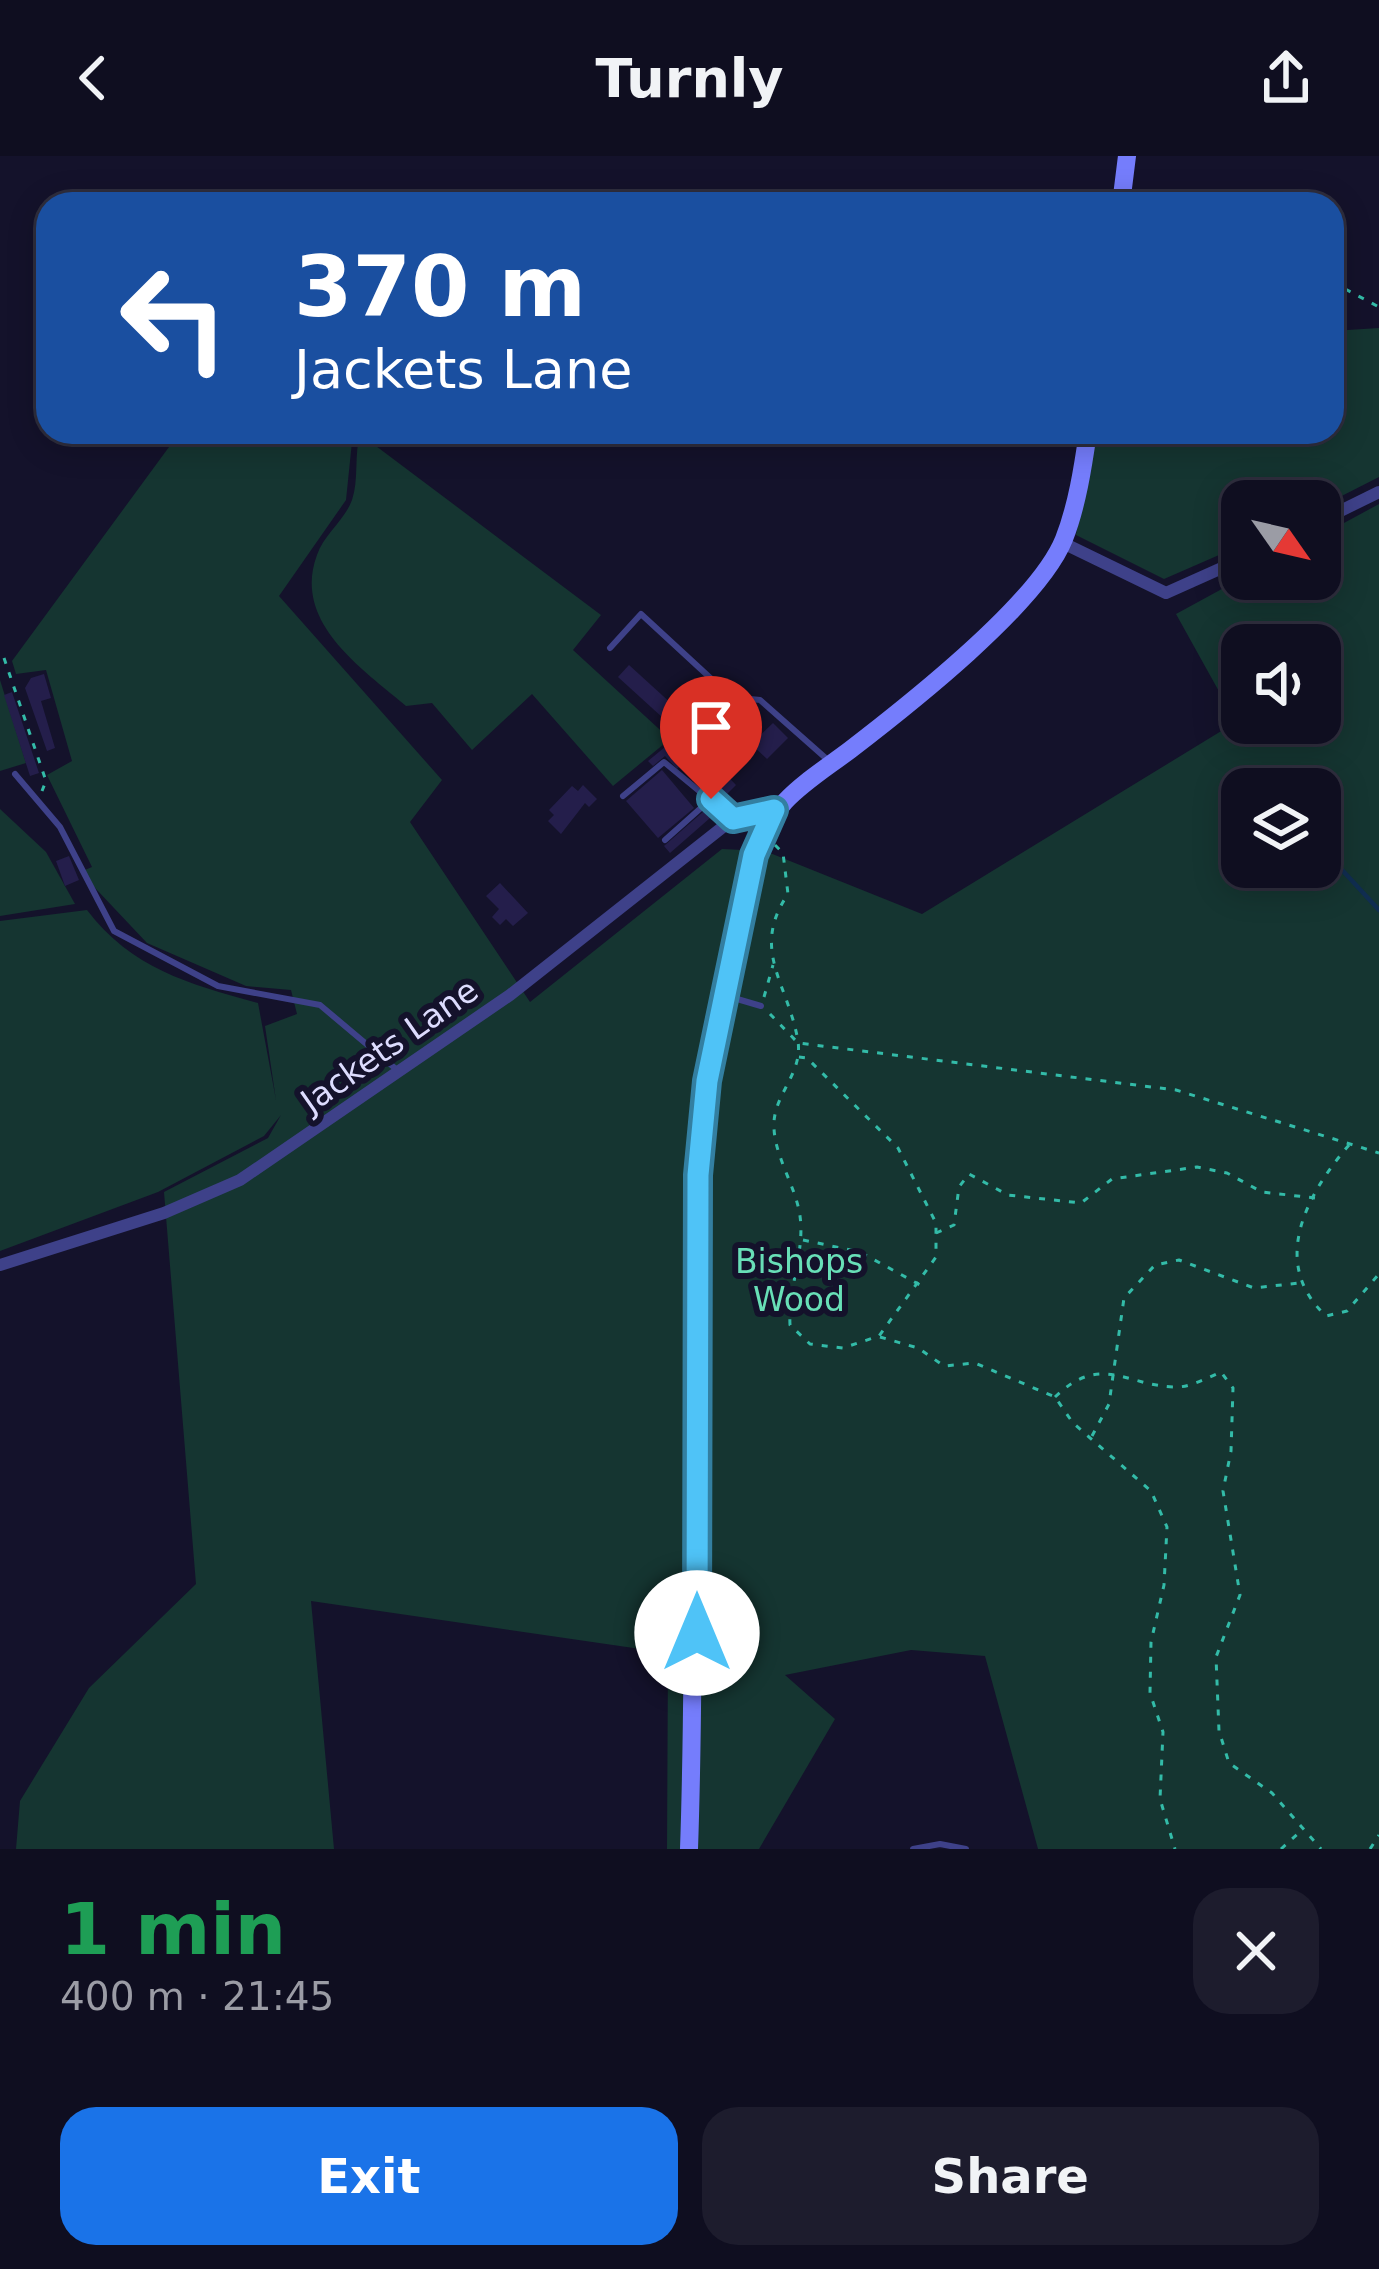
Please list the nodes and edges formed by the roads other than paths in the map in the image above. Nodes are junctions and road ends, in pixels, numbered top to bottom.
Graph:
1 (1127, 156) edge
2 (1122, 192) edge
3 (1085, 444) edge
4 (1379, 492) edge
5 (1341, 511) edge
6 (1063, 543) junction
7 (1221, 568) edge
8 (610, 648) dead end
9 (832, 764) junction
10 (15, 773) dead end
11 (623, 796) dead end
12 (711, 799) junction
13 (774, 810) junction
14 (733, 819) junction
15 (665, 840) dead end
16 (728, 996) junction
17 (761, 1006) road end
18 (399, 1072) junction
19 (0, 1265) edge
20 (689, 1849) edge
21 (913, 1849) edge
22 (966, 1849) edge

1 - 2 street
3 - 6 street
4 - 5 street
6 - 7 street
6 - 9 street
8 - 9 lane
9 - 13 street
10 - 18 lane
11 - 12 lane
12 - 14 lane
12 - 15 lane
13 - 14 street, Jackets Lane
13 - 16 street
14 - 18 street, Jackets Lane
16 - 17 lane
16 - 20 street
18 - 19 street, Jackets Lane
21 - 22 lane

